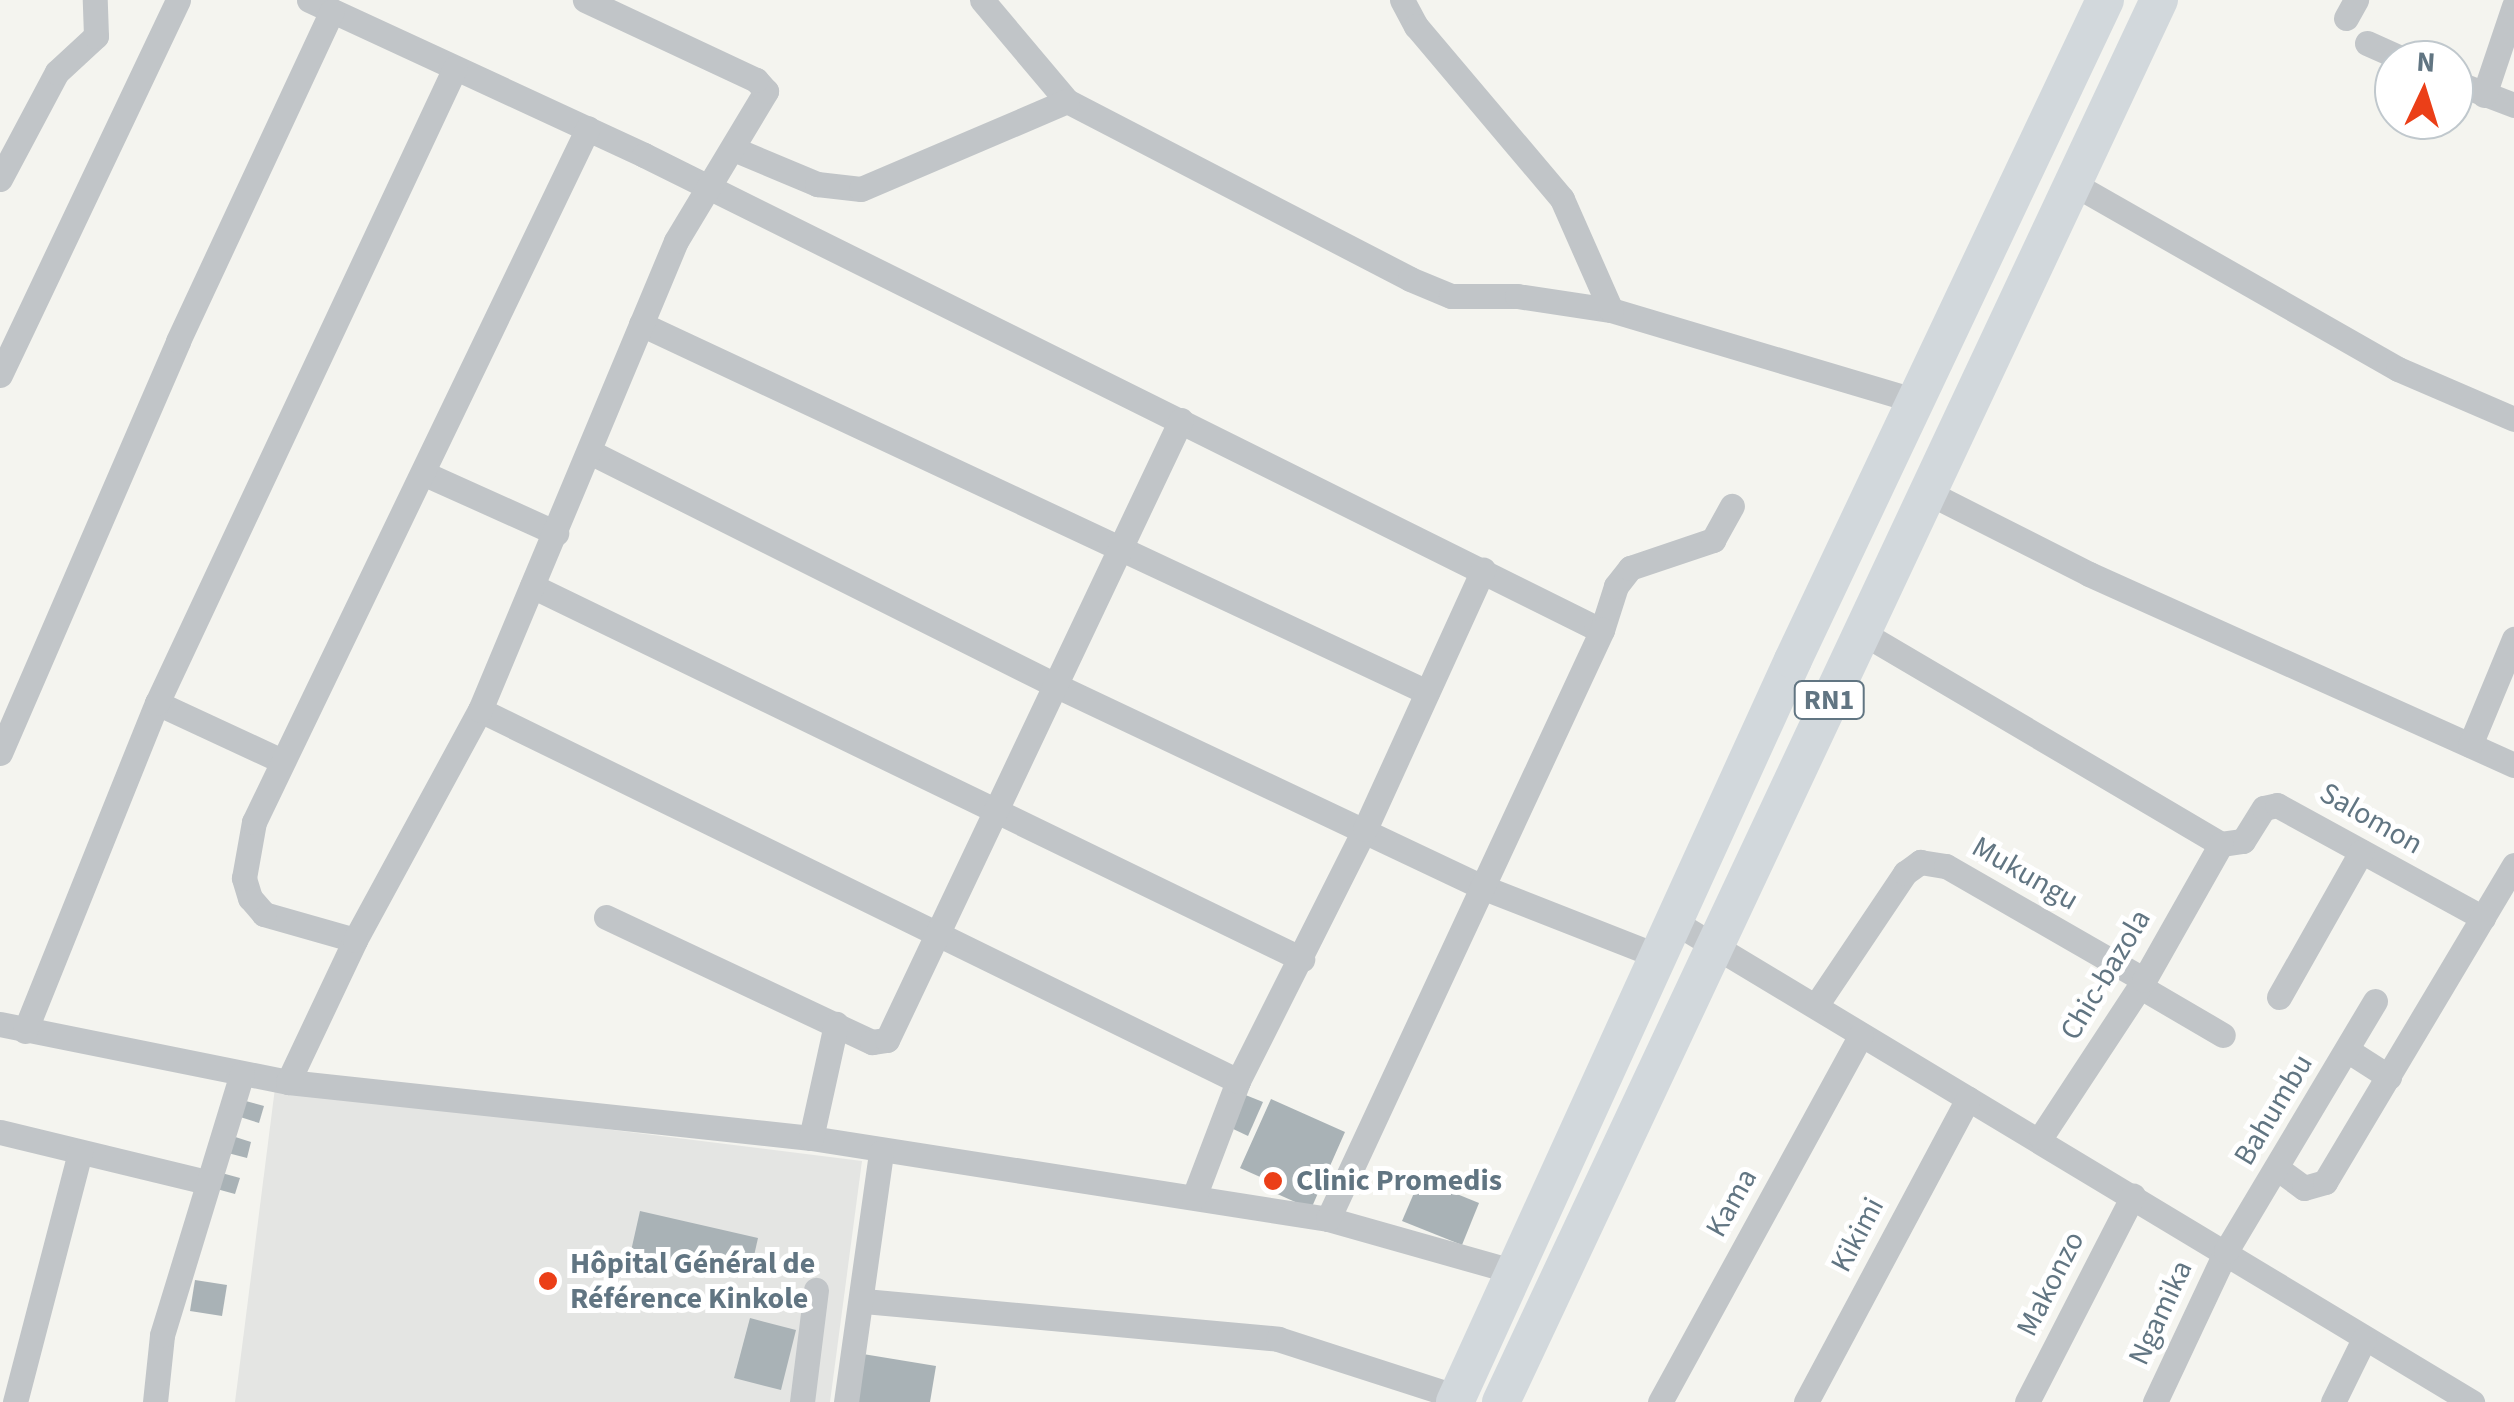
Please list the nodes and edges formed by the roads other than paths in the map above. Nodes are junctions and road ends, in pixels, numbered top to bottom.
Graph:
1 (95, 0) edge
2 (178, 0) edge
3 (584, 0) edge
4 (982, 0) edge
5 (1402, 0) edge
6 (2105, 0) edge
7 (2159, 0) edge
8 (320, 5) edge
9 (2514, 6) edge
10 (621, 8) edge
11 (2366, 43) dead end
12 (2374, 46) edge
13 (456, 68) junction
14 (2474, 91) edge
15 (2484, 95) junction
16 (1067, 101) junction
17 (2514, 104) edge
18 (588, 128) junction
19 (736, 150) junction
20 (0, 180) edge
21 (2072, 183) junction
22 (706, 190) junction
23 (1611, 310) junction
24 (641, 324) junction
25 (0, 375) edge
26 (1916, 401) junction
27 (2514, 419) edge
28 (1181, 420) junction
29 (592, 452) junction
30 (425, 474) junction
31 (1928, 492) junction
32 (1732, 506) dead end
33 (556, 534) junction
34 (1120, 550) junction
35 (1483, 570) junction
36 (532, 586) junction
37 (1602, 630) junction
38 (1861, 632) junction
39 (2514, 639) edge
40 (1057, 686) junction
41 (1428, 692) junction
42 (157, 702) junction
43 (480, 710) junction
44 (2470, 745) junction
45 (0, 753) edge
46 (280, 760) junction
47 (2514, 765) edge
48 (997, 812) junction
49 (1366, 829) junction
50 (2221, 844) junction
51 (2361, 852) junction
52 (2514, 866) edge
53 (1482, 887) junction
54 (606, 917) dead end
55 (2483, 918) junction
56 (938, 936) junction
57 (355, 940) junction
58 (1670, 941) junction
59 (1713, 943) junction
60 (1302, 960) junction
61 (2142, 983) junction
62 (2280, 997) dead end
63 (2375, 1001) dead end
64 (1817, 1004) junction
65 (836, 1024) junction
66 (12, 1027) edge
67 (1861, 1035) junction
68 (2223, 1035) dead end
69 (2347, 1050) junction
70 (242, 1074) junction
71 (2389, 1077) junction
72 (1238, 1081) junction
73 (288, 1082) junction
74 (1968, 1099) junction
75 (0, 1132) edge
76 (2040, 1137) junction
77 (811, 1138) junction
78 (80, 1152) junction
79 (880, 1152) junction
80 (2278, 1169) junction
81 (206, 1182) junction
82 (2133, 1196) junction
83 (1194, 1197) junction
84 (1328, 1219) junction
85 (2226, 1250) junction
86 (1516, 1272) junction
87 (816, 1290) dead end
88 (864, 1301) junction
89 (2364, 1339) junction
90 (1457, 1399) edge
91 (15, 1402) edge
92 (156, 1402) edge
93 (802, 1402) edge
94 (846, 1402) edge
95 (1502, 1402) edge
96 (1660, 1402) edge
97 (1806, 1402) edge
98 (2027, 1402) edge
99 (2155, 1402) edge
100 (2333, 1402) edge
101 (2472, 1402) edge

1 - 20 street
2 - 25 street
3 - 10 street
4 - 16 street
5 - 23 street
6 - 26 highway, RN1
7 - 21 highway, RN1
8 - 13 street
8 - 45 street
9 - 15 street
10 - 19 street
11 - 12 street
13 - 18 street
13 - 42 street
14 - 15 street
15 - 17 street
16 - 19 street
16 - 23 street
18 - 22 street
18 - 30 street
19 - 22 street
21 - 27 street
21 - 31 highway, RN1
22 - 24 street
22 - 28 street
23 - 26 street
24 - 29 street
24 - 34 street
26 - 58 highway, RN1
28 - 34 street
28 - 35 street
29 - 33 street
29 - 40 street
30 - 33 street
30 - 46 street
31 - 38 highway, RN1
31 - 44 street
32 - 37 street
33 - 36 street
34 - 40 street
34 - 41 street
35 - 37 street
35 - 41 street
36 - 43 street
36 - 48 street
37 - 53 street
38 - 50 street
38 - 59 highway, RN1
39 - 44 street
40 - 48 street
40 - 49 street
41 - 49 street
42 - 46 street
42 - 66 street
43 - 56 street
43 - 57 street
44 - 47 street
46 - 57 street
48 - 56 street
48 - 60 street
49 - 53 street
49 - 60 street
50 - 51 street, Salomon
50 - 61 street, Chic-bazola
51 - 55 street, Salomon
51 - 62 street
52 - 55 street
53 - 58 street
53 - 84 street
54 - 65 street
55 - 71 street
56 - 65 street
56 - 72 street
57 - 73 street
58 - 59 street
58 - 86 highway, RN1
59 - 64 street
59 - 95 highway, RN1
60 - 72 street
61 - 64 street, Mukungu
61 - 68 street
61 - 76 street, Chic-bazola
63 - 69 street, Bahumbu
64 - 67 street
65 - 77 street
66 - 70 street
67 - 74 street
67 - 96 street, Kama
69 - 71 street
69 - 80 street, Bahumbu
70 - 73 street
70 - 81 street
71 - 80 street
72 - 83 street
73 - 77 street
74 - 76 street
74 - 97 street, Kikimi
75 - 78 street
76 - 82 street
77 - 79 street
78 - 81 street
78 - 91 street
79 - 83 street
79 - 88 street
80 - 85 street, Bahumbu
81 - 92 street
82 - 85 street
82 - 98 street, Makonzo
83 - 84 street
84 - 86 street
85 - 89 street
85 - 99 street, Ngamika
86 - 90 highway, RN1
87 - 93 street
88 - 90 street
88 - 94 street
89 - 100 street
89 - 101 street

